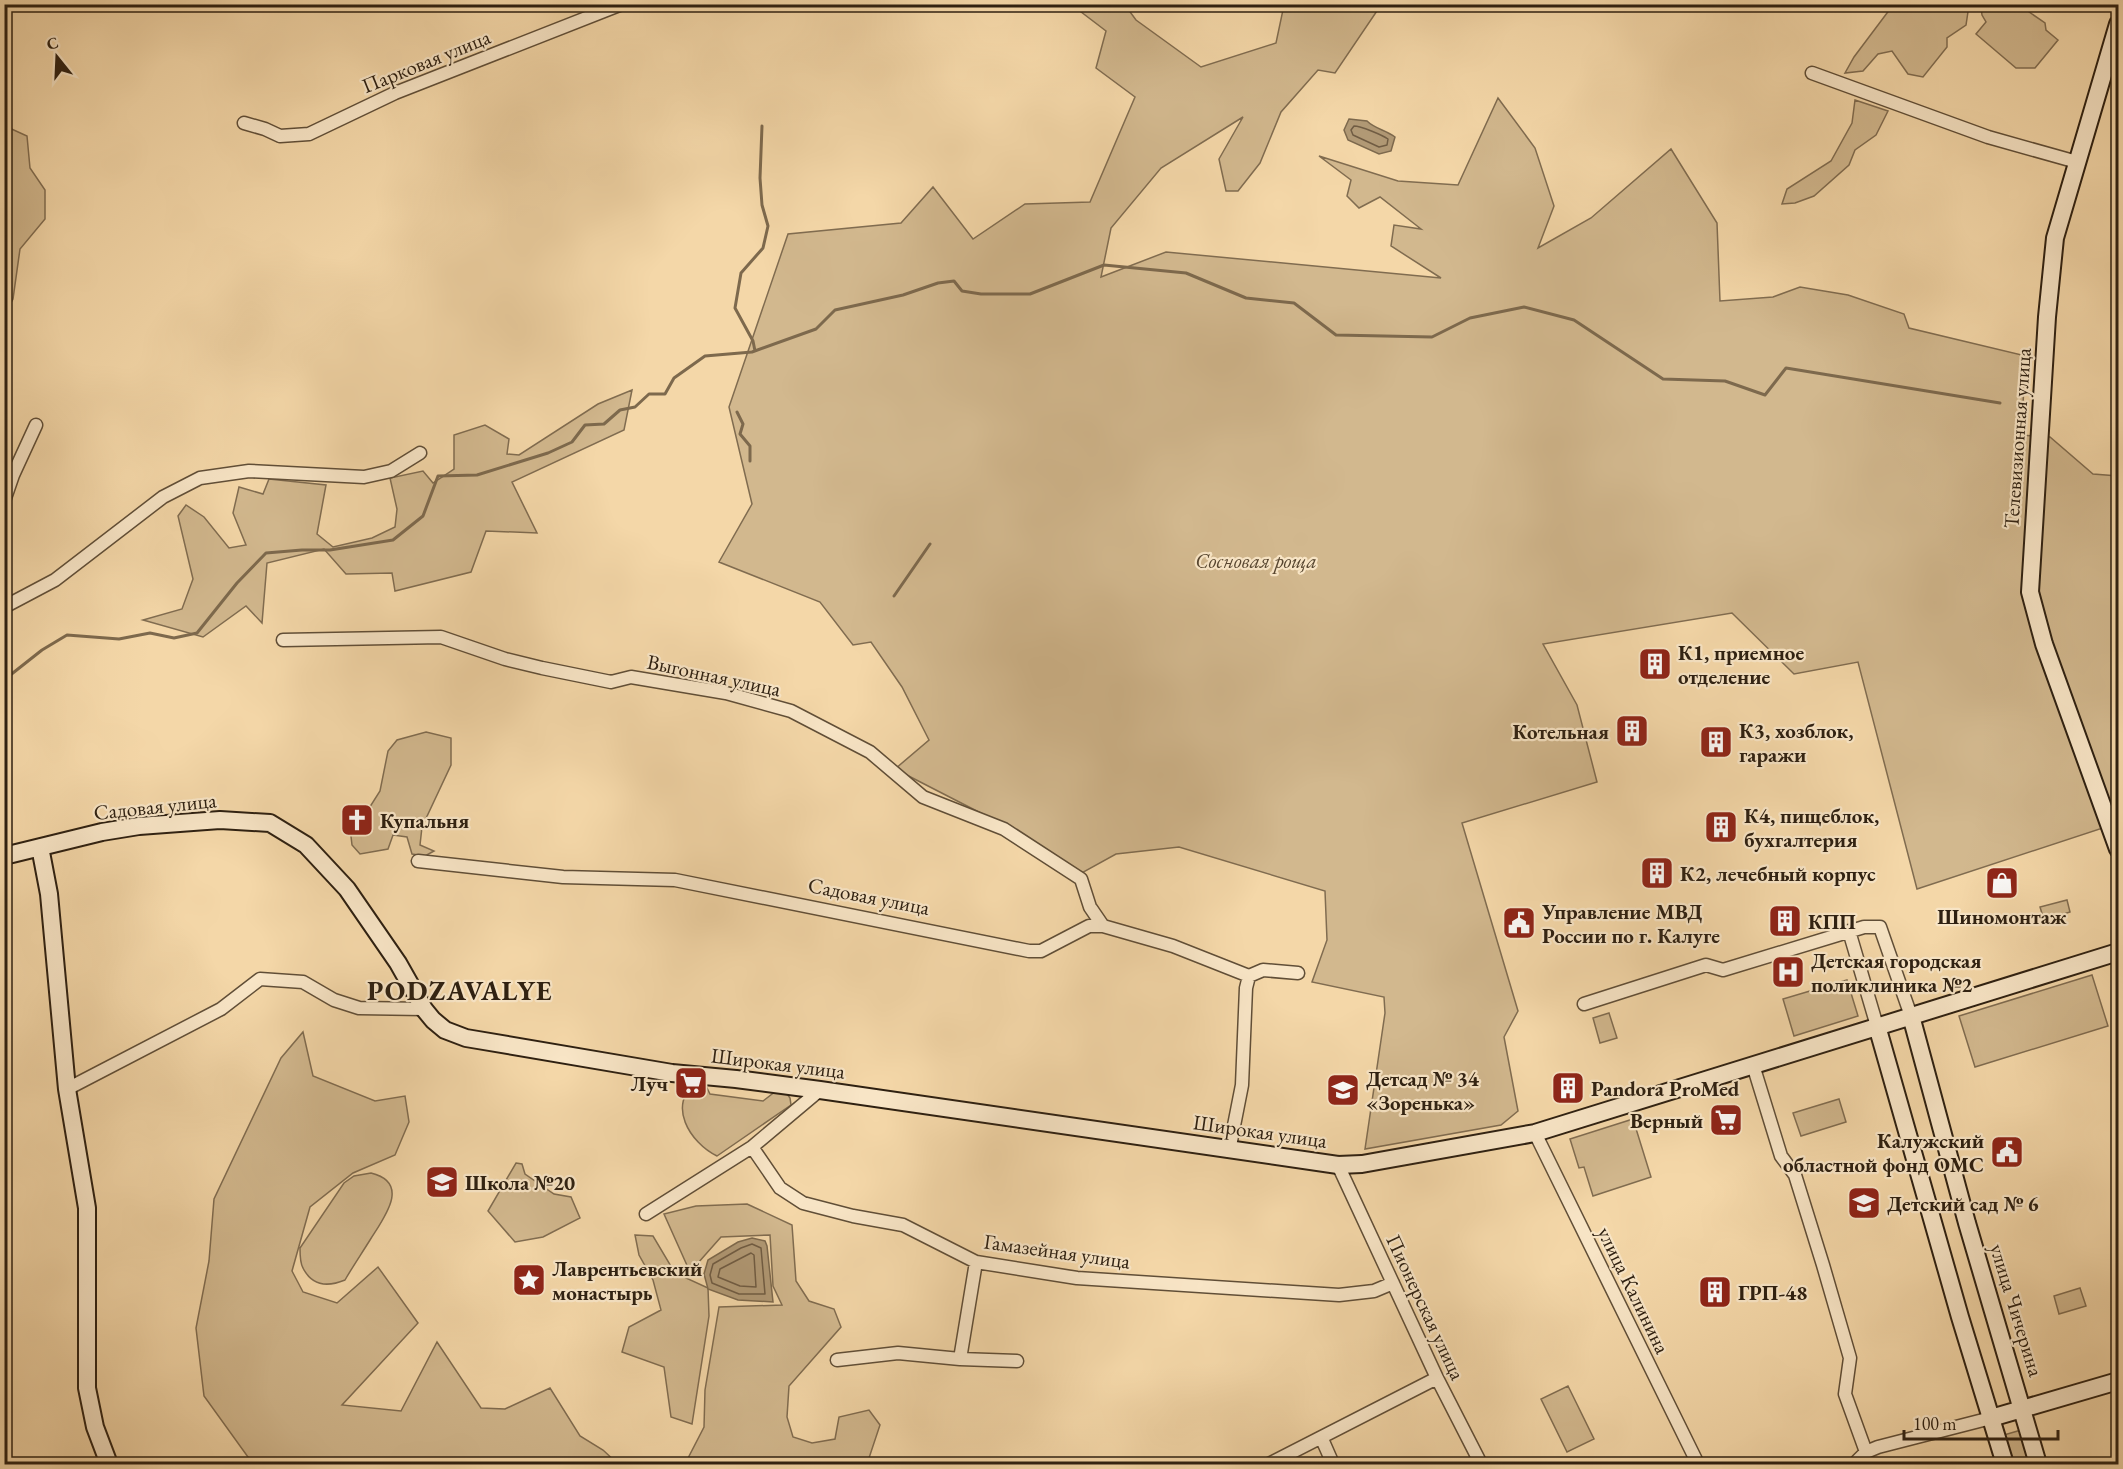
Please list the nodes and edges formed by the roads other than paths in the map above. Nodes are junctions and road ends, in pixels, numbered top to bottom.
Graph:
1 (622, 4) edge
2 (2118, 24) edge
3 (1812, 73) dead end
4 (244, 123) dead end
5 (2077, 162) junction
6 (36, 425) dead end
7 (420, 453) dead end
8 (4, 501) edge
9 (4, 607) edge
10 (283, 640) dead end
11 (2115, 831) edge
12 (306, 845) joint
13 (40, 847) junction
14 (2118, 849) edge
15 (4, 856) edge
16 (418, 861) dead end
17 (1102, 926) junction
18 (1849, 931) junction
19 (2118, 952) edge
20 (1298, 973) dead end
21 (1249, 976) junction
22 (1584, 1004) dead end
23 (424, 1009) junction
24 (1911, 1016) junction
25 (1877, 1026) junction
26 (1753, 1065) junction
27 (67, 1089) junction
28 (820, 1090) junction
29 (1535, 1133) junction
30 (752, 1147) junction
31 (1228, 1151) junction
32 (1338, 1165) junction
33 (646, 1214) dead end
34 (976, 1262) junction
35 (1393, 1283) junction
36 (960, 1359) junction
37 (837, 1360) dead end
38 (1017, 1361) dead end
39 (1437, 1378) junction
40 (2118, 1381) edge
41 (2023, 1409) junction
42 (1991, 1418) junction
43 (1322, 1439) junction
44 (1866, 1452) junction
45 (109, 1464) edge
46 (1269, 1464) edge
47 (1333, 1464) edge
48 (1481, 1464) edge
49 (1698, 1464) edge
50 (1854, 1464) edge
51 (2004, 1464) edge
52 (2038, 1464) edge

1 - 4 street, Парковая улица
2 - 5 street, Телевизионная улица
3 - 5 street
5 - 11 street, Телевизионная улица
6 - 8 street
7 - 9 street
10 - 17 street, Выгонная улица
11 - 14 street, Телевизионная улица
12 - 13 street, Садовая улица
12 - 23 street, Широкая улица
13 - 15 street, Садовая улица
13 - 27 street
16 - 17 street, Садовая улица
17 - 21 street
18 - 22 street
18 - 24 street, улица Чичерина
18 - 25 street
19 - 24 street, Широкая улица
20 - 21 street
21 - 31 street
23 - 27 street
23 - 28 street, Широкая улица
24 - 25 street, Широкая улица
24 - 41 street, улица Чичерина
25 - 26 street, Широкая улица
25 - 42 street
26 - 29 street, Широкая улица
26 - 44 street
27 - 45 street
28 - 30 street
28 - 31 street, Широкая улица
29 - 32 street, Широкая улица
29 - 49 street, улица Калинина
30 - 33 street
30 - 34 street, Гамазейная улица
31 - 32 street, Широкая улица
32 - 35 street, Пионерская улица
34 - 35 street, Гамазейная улица
34 - 36 street
35 - 39 street, Пионерская улица
36 - 37 street
36 - 38 street
39 - 43 street
39 - 48 street, Пионерская улица
40 - 41 street
41 - 42 street
41 - 52 street, улица Чичерина
42 - 44 street
42 - 51 street
43 - 46 street
43 - 47 street
44 - 50 street

